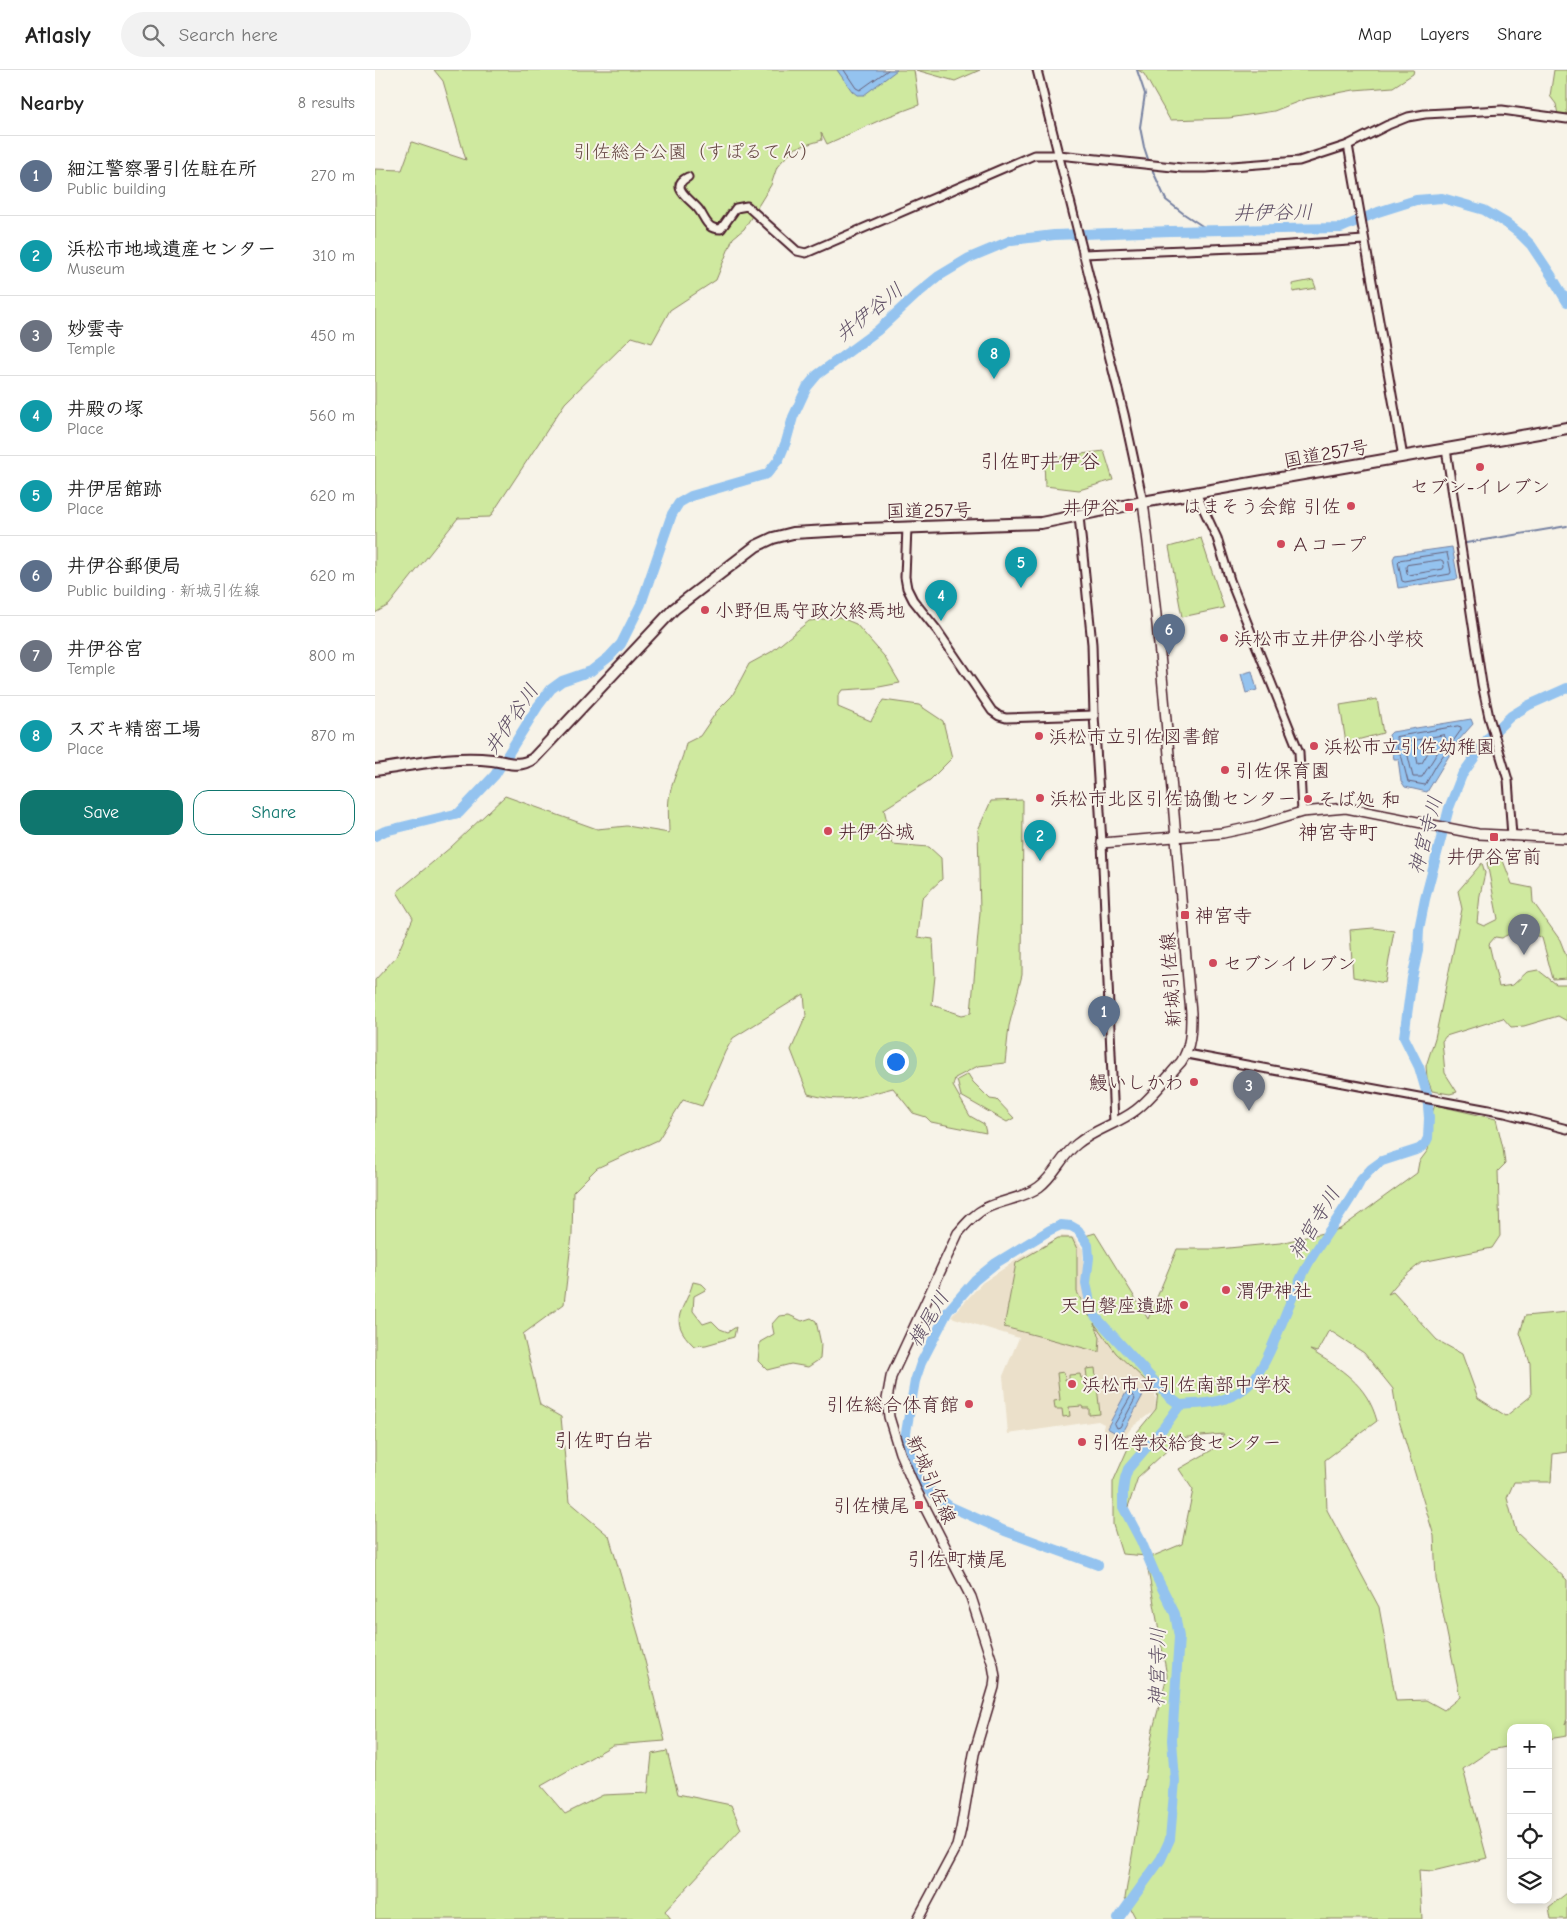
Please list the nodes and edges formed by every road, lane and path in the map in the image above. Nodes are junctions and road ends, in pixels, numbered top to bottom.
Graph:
1 (1037, 70) edge
2 (1567, 119) edge
3 (1348, 145) junction
4 (1059, 155) junction
5 (689, 177) dead end
6 (1364, 237) junction
7 (1083, 250) junction
8 (1567, 428) edge
9 (1446, 449) junction
10 (1403, 457) junction
11 (1196, 493) junction
12 (1143, 502) junction
13 (1079, 516) junction
14 (907, 527) junction
15 (1094, 715) junction
16 (375, 770) edge
17 (1302, 812) junction
18 (1512, 836) junction
19 (1176, 838) junction
20 (1567, 838) edge
21 (1102, 843) junction
22 (1187, 1054) junction
23 (1114, 1122) junction
24 (1567, 1129) edge
25 (917, 1919) edge

1 - 4 street
2 - 3 street
3 - 4 street
3 - 6 street
4 - 5 street
4 - 7 street
6 - 7 street
6 - 10 street
7 - 12 street
8 - 9 highway, 国道257号
9 - 10 highway, 国道257号
9 - 18 street
10 - 11 highway, 国道257号
11 - 12 highway, 国道257号
11 - 17 street
12 - 13 highway, 国道257号
12 - 19 main road, 新城引佐線
13 - 14 highway, 国道257号
13 - 15 street
14 - 15 street
14 - 16 highway, 国道257号
15 - 21 street
17 - 18 main road
17 - 19 main road
18 - 20 main road
19 - 21 main road
19 - 22 main road, 新城引佐線
21 - 23 street
22 - 23 main road, 新城引佐線
22 - 24 street
23 - 25 main road, 新城引佐線

